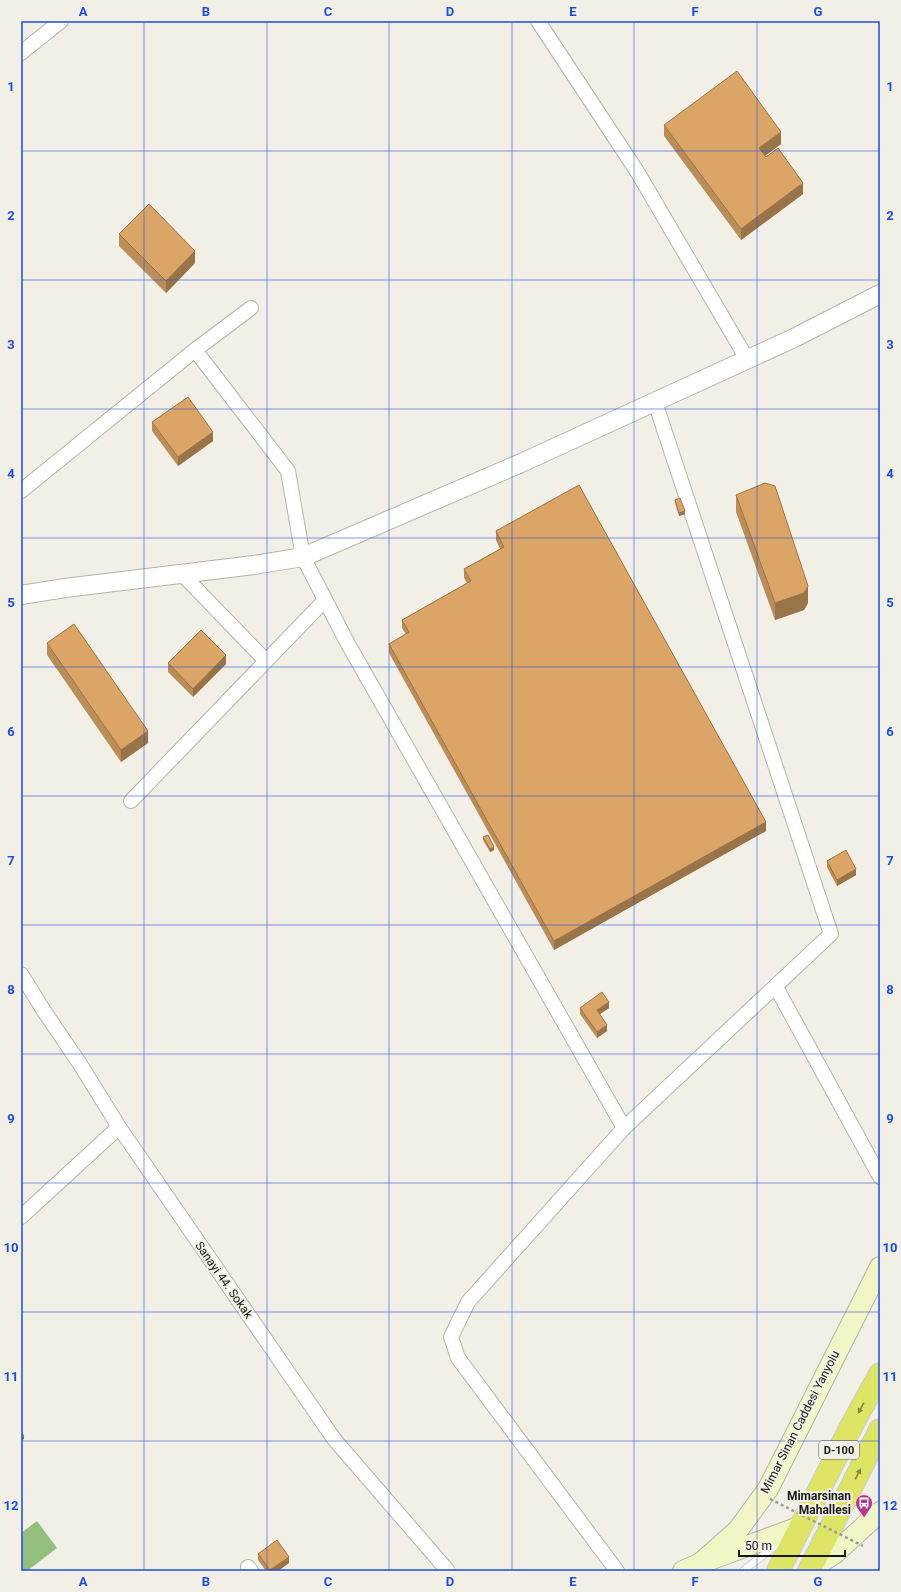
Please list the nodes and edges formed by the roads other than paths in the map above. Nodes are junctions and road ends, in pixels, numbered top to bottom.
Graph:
1 (61, 21) edge
2 (538, 21) edge
3 (21, 54) edge
4 (880, 294) edge
5 (251, 308) dead end
6 (195, 350) junction
7 (747, 359) junction
8 (654, 402) junction
9 (21, 491) edge
10 (304, 557) junction
11 (182, 574) junction
12 (21, 595) edge
13 (325, 600) junction
14 (266, 661) junction
15 (132, 801) dead end
16 (21, 974) edge
17 (776, 987) junction
18 (119, 1128) junction
19 (624, 1128) junction
20 (880, 1176) edge
21 (21, 1217) edge
22 (880, 1267) edge
23 (880, 1374) edge
24 (880, 1430) edge
25 (880, 1512) edge
26 (799, 1527) junction
27 (820, 1566) edge
28 (692, 1567) edge
29 (448, 1571) edge
30 (617, 1571) edge
31 (743, 1571) edge
32 (778, 1571) edge

1 - 3 street
2 - 7 street
4 - 7 street
5 - 6 street
6 - 9 street
6 - 10 street
7 - 8 street
8 - 10 street
8 - 17 street
10 - 11 street
10 - 13 street
11 - 12 street
11 - 14 street
13 - 14 street
13 - 19 street
14 - 15 street
16 - 18 street, Sanayi 44. Sokak
17 - 19 street
17 - 20 street
18 - 21 street
18 - 29 street, Sanayi 44. Sokak
19 - 30 street
22 - 28 main road, Mimar Sinan Caddesi Yanyolu
23 -> 26 highway, D-100
27 -> 24 highway, D-100
25 - 27 main road
26 - 28 main road
26 - 31 lane
26 - 32 highway, D-100

